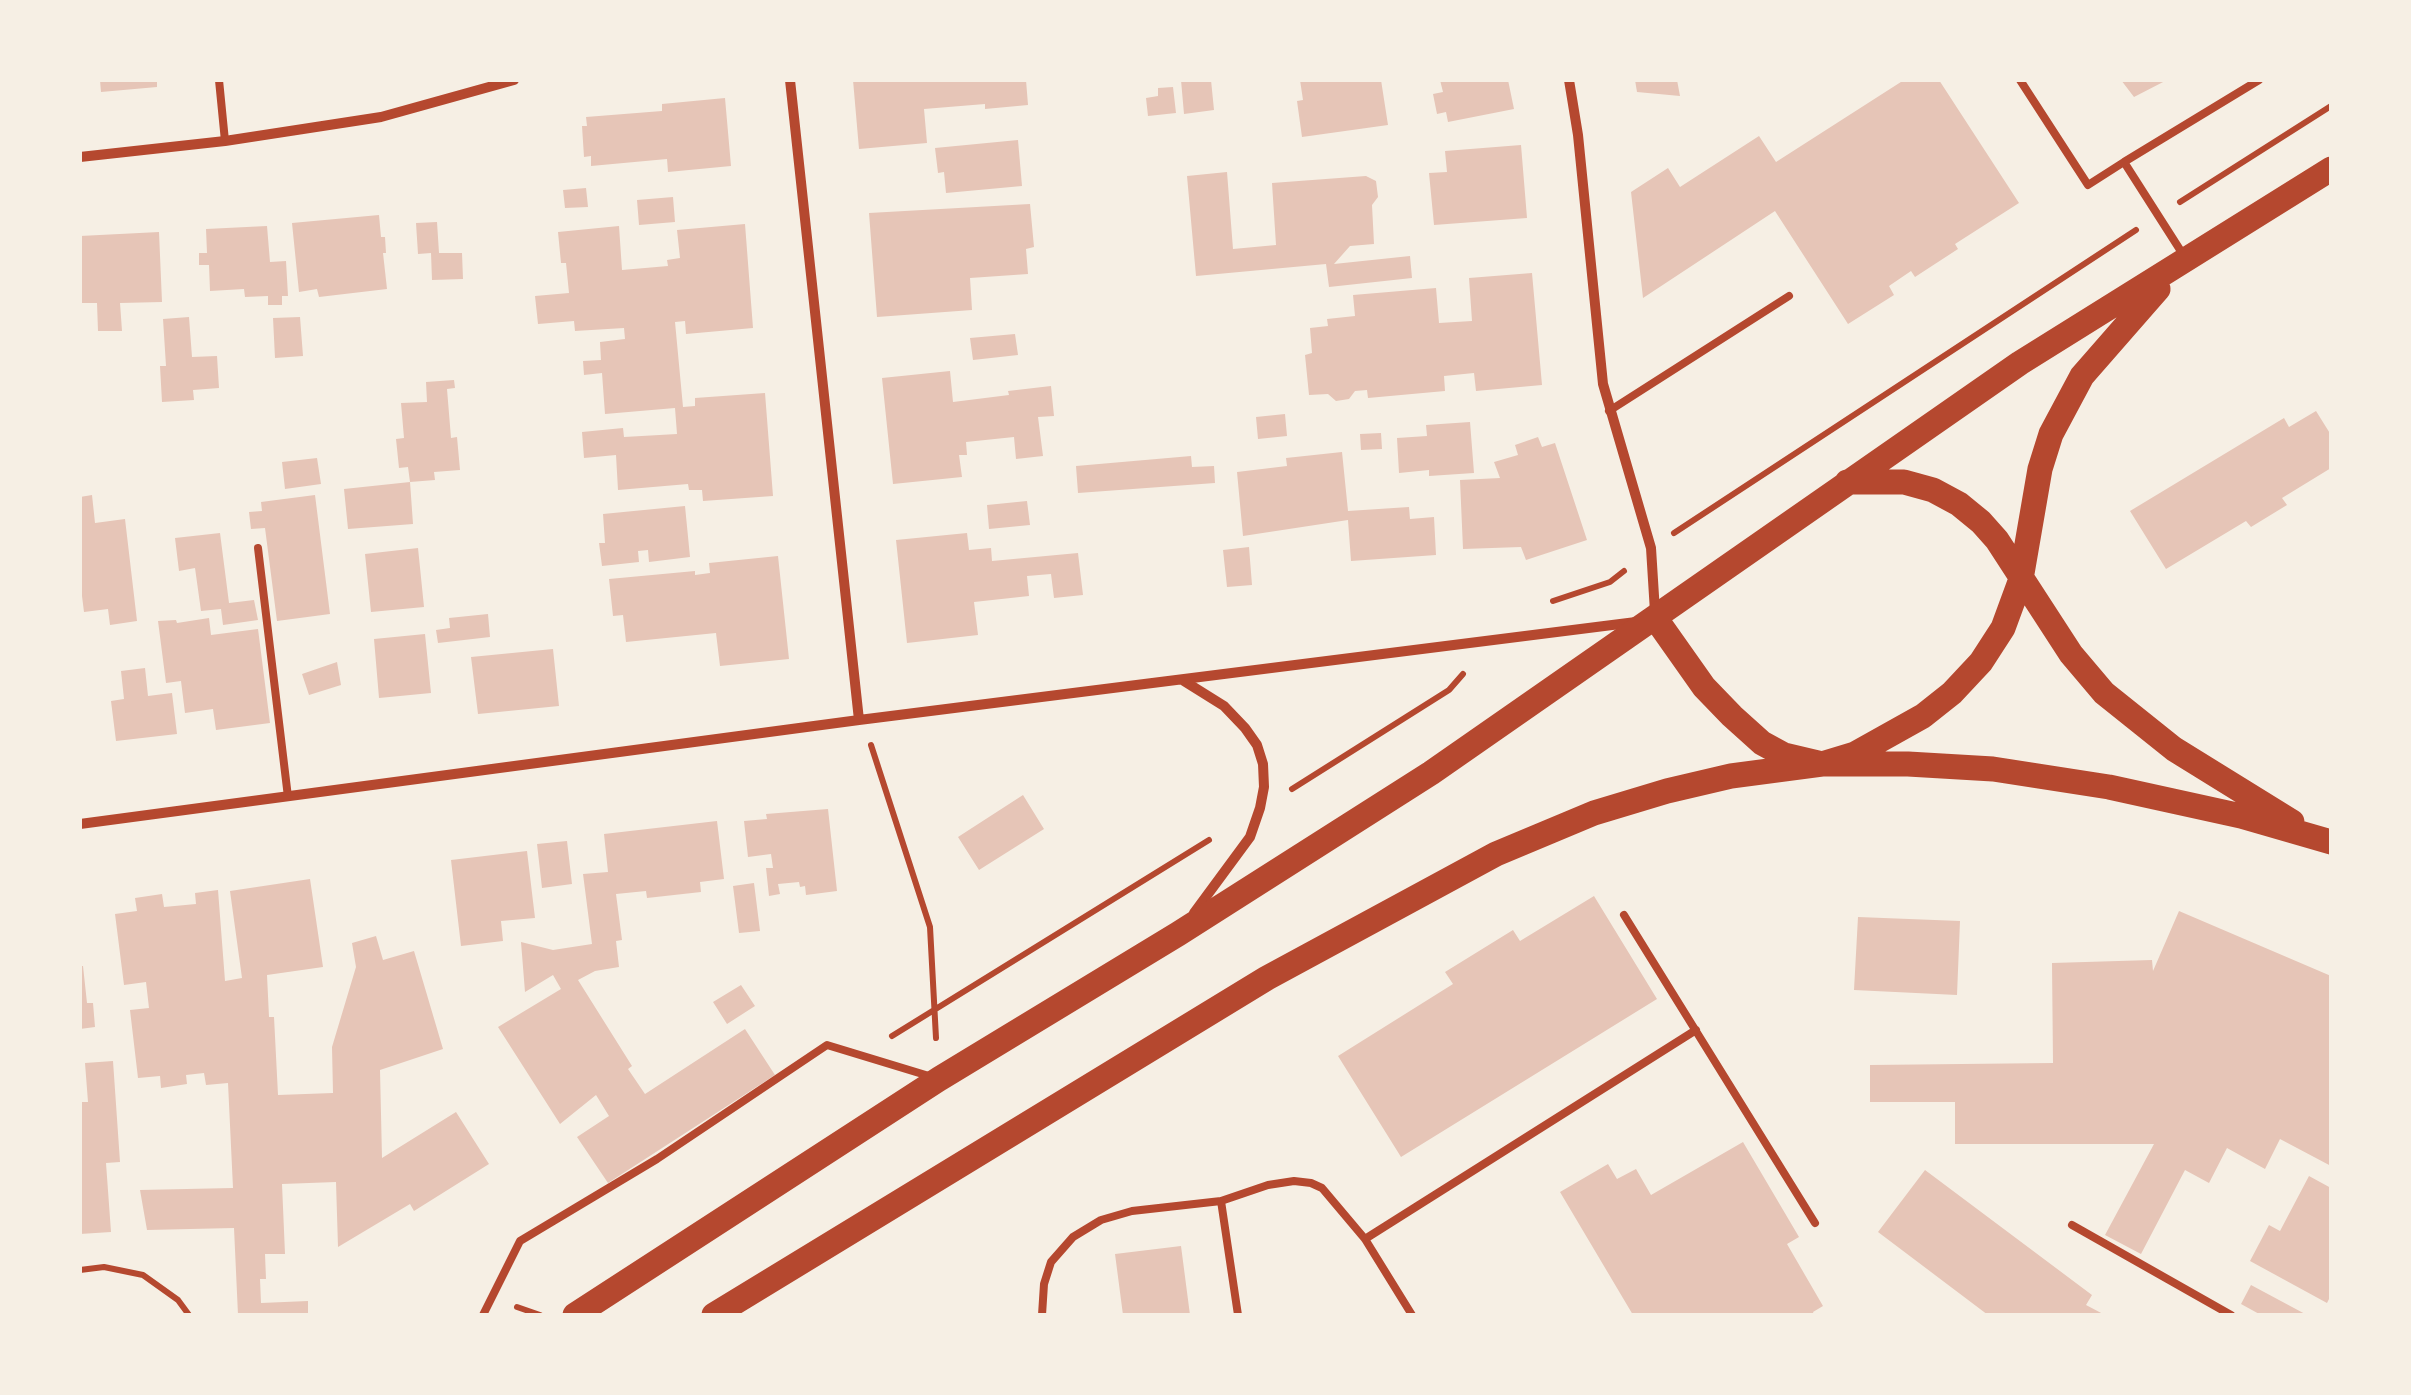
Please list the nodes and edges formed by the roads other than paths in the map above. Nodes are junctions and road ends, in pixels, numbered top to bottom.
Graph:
1 (219, 80) edge
2 (514, 80) edge
3 (790, 80) edge
4 (1569, 80) edge
5 (2020, 80) edge
6 (2259, 80) edge
7 (226, 141) junction
8 (80, 157) edge
9 (2124, 162) junction
10 (2331, 169) edge
11 (2186, 260) junction
12 (1789, 296) dead end
13 (1608, 411) junction
14 (1846, 482) junction
15 (258, 548) dead end
16 (2021, 578) junction
17 (1656, 619) junction
18 (1183, 681) junction
19 (860, 720) junction
20 (1822, 764) junction
21 (288, 797) junction
22 (80, 824) edge
23 (2322, 838) edge
24 (1624, 915) dead end
25 (1178, 934) junction
26 (1696, 1030) junction
27 (938, 1079) junction
28 (1221, 1201) junction
29 (1814, 1223) dead end
30 (2072, 1225) dead end
31 (1364, 1239) junction
32 (733, 1307) edge
33 (483, 1315) edge
34 (576, 1315) edge
35 (714, 1315) edge
36 (1042, 1315) edge
37 (1238, 1315) edge
38 (1412, 1315) edge
39 (2231, 1315) edge

1 - 7 lane
2 - 7 street
3 - 19 street
4 - 13 street
5 - 9 lane
6 - 9 lane
7 - 8 street
9 - 11 lane
10 - 11 main road
11 - 14 main road
11 - 16 main road
12 - 13 lane
13 - 17 street
14 - 16 main road
14 - 17 main road
15 - 21 lane
16 - 20 main road
16 - 23 main road
17 - 18 street
17 - 20 main road
17 - 25 main road
18 - 19 street
18 - 25 street
19 - 21 street
20 - 23 main road
20 - 32 main road
21 - 22 street
24 - 26 lane
25 - 27 main road
26 - 29 lane
26 - 31 lane
27 - 33 lane
27 - 34 main road
28 - 31 lane
28 - 36 lane
28 - 37 lane
30 - 39 lane
31 - 38 lane
32 - 35 main road

